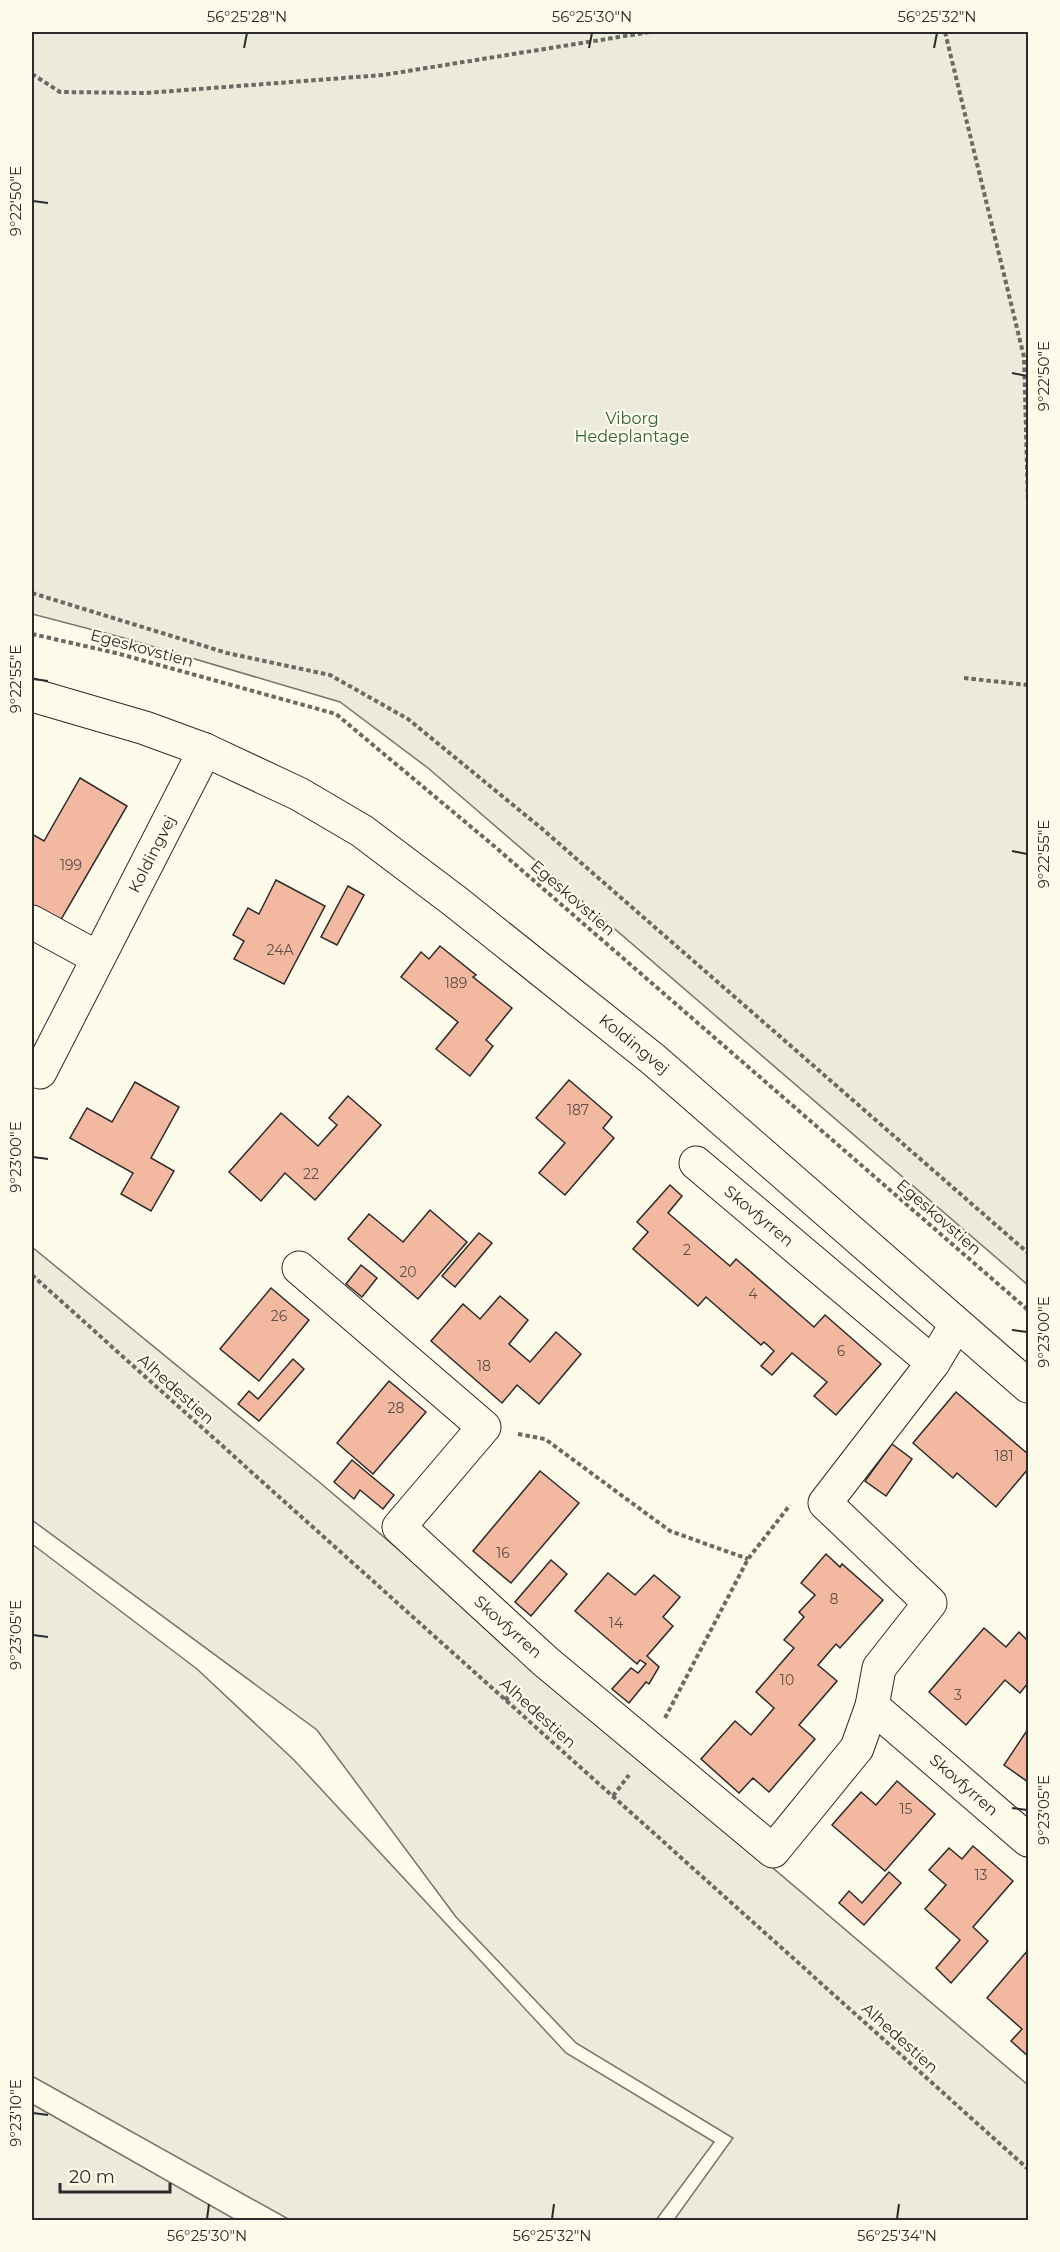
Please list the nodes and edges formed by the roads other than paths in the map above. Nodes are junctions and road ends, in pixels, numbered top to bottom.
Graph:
1 (32, 694) edge
2 (205, 750) junction
3 (32, 922) edge
4 (98, 958) junction
5 (40, 1072) dead end
6 (696, 1163) dead end
7 (298, 1268) dead end
8 (956, 1325) junction
9 (933, 1362) junction
10 (1029, 1386) edge
11 (872, 1706) junction
12 (1029, 1840) edge

1 - 2 street, Koldingvej
2 - 4 street, Koldingvej
2 - 8 street, Koldingvej
3 - 4 street
4 - 5 street, Koldingvej
6 - 9 street, Skovfyrren
7 - 11 street, Skovfyrren
8 - 9 street
8 - 10 street, Koldingvej
9 - 11 street, Skovfyrren
11 - 12 street, Skovfyrren

